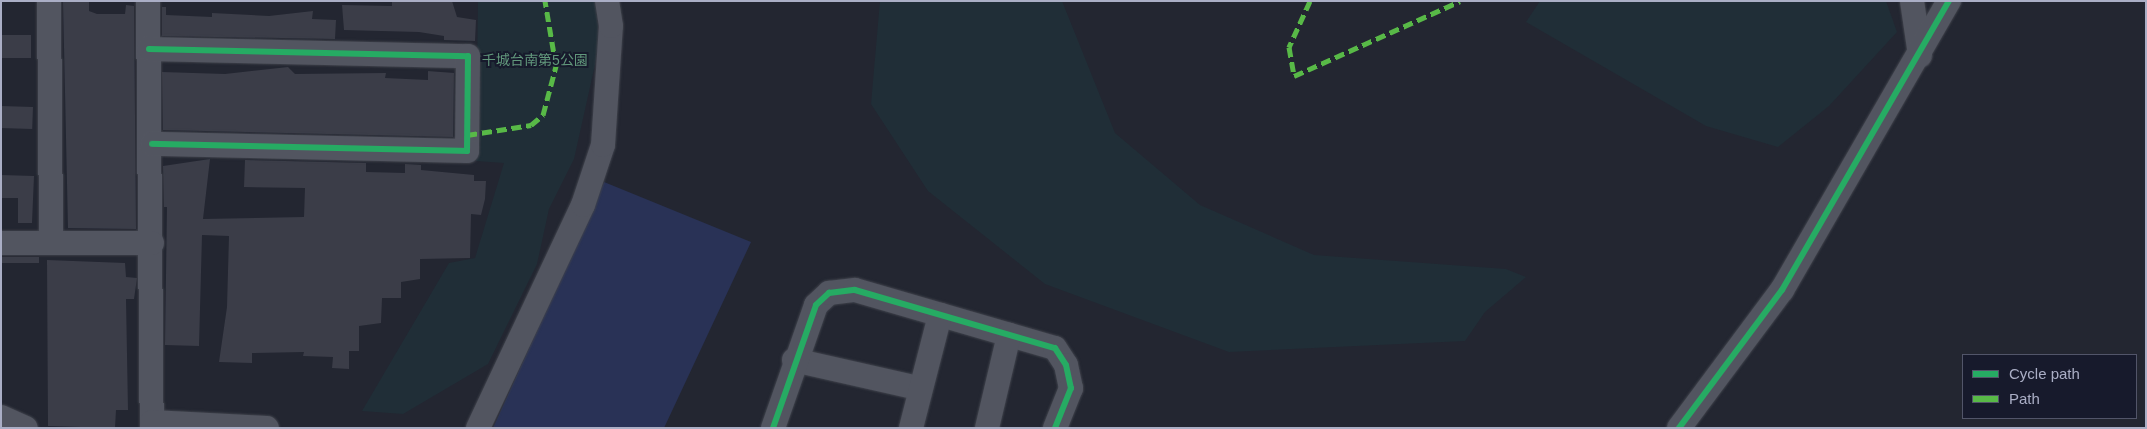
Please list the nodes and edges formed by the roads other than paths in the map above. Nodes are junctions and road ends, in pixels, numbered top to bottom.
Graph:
1 (49, 1) edge
2 (148, 1) edge
3 (607, 1) edge
4 (1912, 1) edge
5 (1949, 1) edge
6 (149, 49) junction
7 (1920, 55) junction
8 (152, 144) junction
9 (51, 242) junction
10 (152, 242) junction
11 (1, 243) edge
12 (940, 315) junction
13 (1009, 335) junction
14 (794, 360) junction
15 (918, 388) junction
16 (1, 417) edge
17 (152, 425) edge
18 (26, 428) edge
19 (267, 428) edge
20 (478, 428) edge
21 (773, 428) edge
22 (911, 428) edge
23 (987, 428) edge
24 (1055, 428) edge
25 (1678, 428) edge

1 - 9 street
2 - 6 street
3 - 20 street
4 - 7 street
5 - 7 street
6 - 8 street
6 - 8 street
7 - 25 street
8 - 10 street
9 - 10 street
9 - 11 street
10 - 17 street
12 - 13 street
12 - 14 street
12 - 15 street
13 - 23 street
13 - 24 street
14 - 15 street
14 - 21 street
15 - 22 street
16 - 18 street
17 - 19 street

